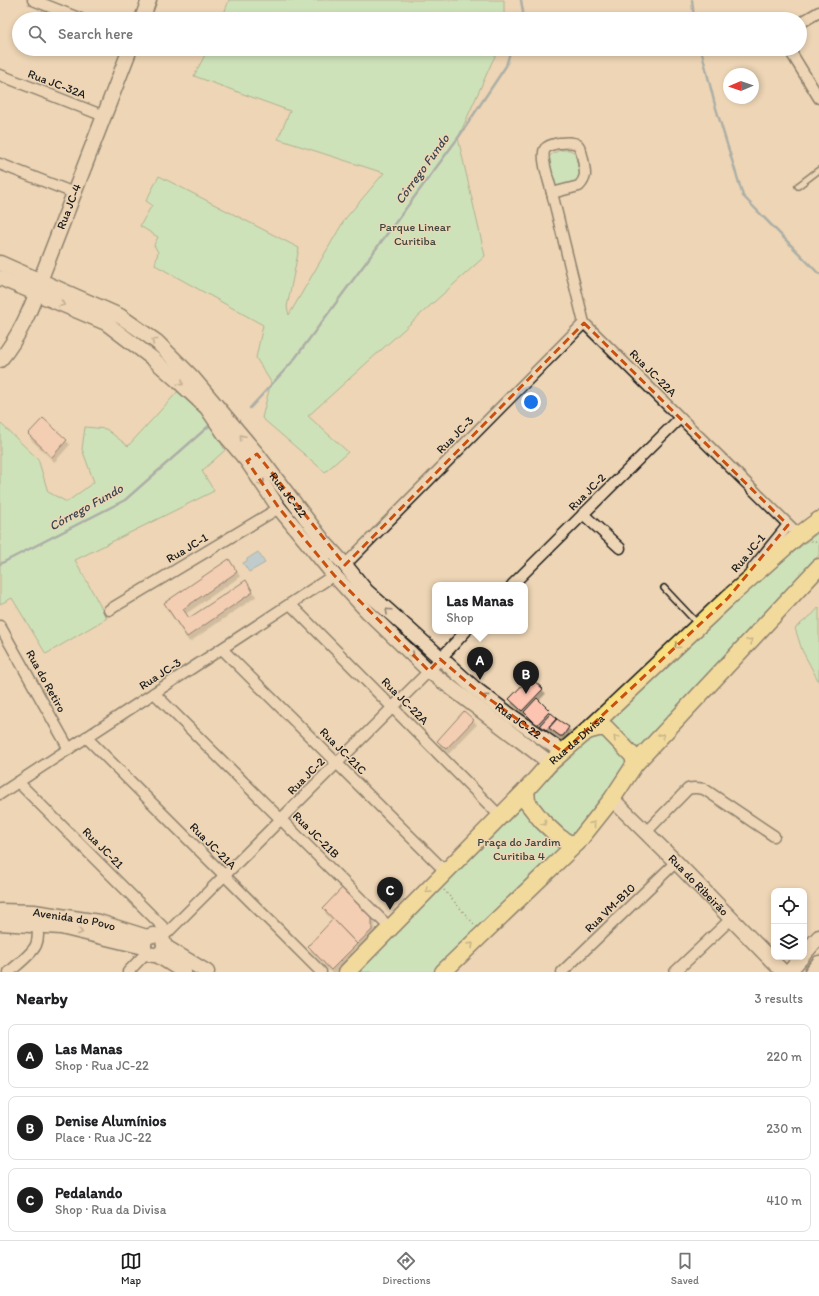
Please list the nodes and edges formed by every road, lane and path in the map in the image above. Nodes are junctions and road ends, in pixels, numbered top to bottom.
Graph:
1 (33, 0) edge
2 (150, 0) edge
3 (63, 12) edge
4 (145, 12) edge
5 (819, 12) edge
6 (807, 19) edge
7 (127, 56) edge
8 (793, 56) edge
9 (0, 75) edge
10 (819, 98) edge
11 (104, 116) junction
12 (0, 164) edge
13 (819, 170) edge
14 (798, 186) dead end
15 (552, 192) junction
16 (74, 193) junction
17 (0, 263) edge
18 (0, 278) edge
19 (38, 288) junction
20 (584, 323) junction
21 (0, 360) edge
22 (680, 418) junction
23 (252, 458) junction
24 (279, 508) junction
25 (583, 514) junction
26 (819, 520) edge
27 (794, 530) junction
28 (620, 548) dead end
29 (345, 565) junction
30 (819, 567) edge
31 (334, 575) junction
32 (515, 582) edge
33 (664, 588) dead end
34 (290, 604) junction
35 (108, 610) dead end
36 (699, 625) junction
37 (0, 626) edge
38 (463, 634) edge
39 (222, 649) junction
40 (440, 659) junction
41 (429, 671) junction
42 (154, 693) junction
43 (393, 708) junction
44 (587, 731) junction
45 (86, 738) junction
46 (69, 749) junction
47 (563, 752) junction
48 (337, 763) junction
49 (550, 763) junction
50 (635, 764) junction
51 (18, 782) junction
52 (526, 790) junction
53 (0, 794) edge
54 (612, 799) junction
55 (500, 816) junction
56 (281, 819) junction
57 (646, 832) junction
58 (774, 836) dead end
59 (578, 843) junction
60 (676, 862) junction
61 (224, 876) junction
62 (441, 877) junction
63 (0, 910) edge
64 (730, 919) junction
65 (0, 923) edge
66 (37, 925) junction
67 (390, 928) junction
68 (483, 934) junction
69 (819, 937) edge
70 (156, 944) junction
71 (807, 951) edge
72 (799, 960) edge
73 (819, 963) edge
74 (9, 972) edge
75 (128, 972) edge
76 (184, 972) edge
77 (207, 972) edge
78 (321, 972) edge
79 (347, 972) edge
80 (443, 972) edge
81 (562, 972) edge
82 (675, 972) edge
83 (783, 972) edge
84 (789, 972) edge
85 (812, 972) edge

1 - 3 street
2 - 4 main road
5 - 6 street
7 - 11 main road, Rua JC-4
8 - 10 street
9 - 11 street, Rua JC-32A
11 - 16 main road, Rua JC-4
12 - 16 street
13 - 14 lane
15 - 15 street
15 - 20 street
16 - 19 main road, Rua JC-4
17 - 19 main road, Rua JC-22
18 - 19 main road, Rua JC-22
19 - 21 main road, Rua JC-4
19 - 23 main road, Rua JC-22
20 - 22 street, Rua JC-22A
20 - 29 street, Rua JC-3
22 - 25 street, Rua JC-2
22 - 27 street, Rua JC-22A
23 -> 24 main road, Rua JC-22
23 - 29 main road, Rua JC-22
24 - 31 main road, Rua JC-22
24 - 35 street, Rua JC-1
25 - 28 street
25 - 32 street, Rua JC-2
26 - 27 main road, Rua da Divisa
27 - 36 main road, Rua da Divisa
40 -> 29 main road, Rua JC-22
50 -> 30 main road
31 - 34 street, Rua JC-3
31 -> 41 main road, Rua JC-22
33 - 36 lane
34 - 39 street, Rua JC-3
34 - 43 street, Rua JC-22A
36 -> 44 main road, Rua da Divisa
37 - 46 street, Rua do Retiro
38 - 40 street, Rua JC-2
39 - 42 street, Rua JC-3
39 - 48 street, Rua JC-21C
40 - 41 street, Rua JC-2
47 -> 40 main road, Rua JC-22
41 - 43 street, Rua JC-2
41 - 49 main road, Rua JC-22
42 - 45 street, Rua JC-3
42 - 56 street, Rua JC-21B
43 - 48 street, Rua JC-2
43 - 55 street, Rua JC-22A
44 - 47 main road, Rua da Divisa
50 -> 44 main road
45 - 46 street, Rua JC-3
45 - 61 street, Rua JC-21A
46 - 51 street, Rua JC-3
47 - 49 main road, Rua da Divisa
48 - 56 street, Rua JC-2
48 - 62 street, Rua JC-21C
49 - 52 main road, Rua da Divisa
50 - 54 main road
51 - 53 street, Rua JC-3
51 - 70 street, Rua JC-21
52 - 55 main road, Rua da Divisa
52 -> 59 main road
54 - 57 main road, Rua do Ribeirão
59 -> 54 main road
55 - 62 main road, Rua da Divisa
56 - 61 street, Rua JC-2
56 - 67 street, Rua JC-21B
57 - 58 street
57 - 60 main road, Rua do Ribeirão
59 - 68 main road
60 - 64 main road, Rua do Ribeirão
60 - 81 street, Rua VM-B10
61 - 70 street, Rua JC-2
61 - 78 street, Rua JC-21A
62 -> 67 main road, Rua da Divisa
62 - 68 path
63 - 70 main road, Avenida do Povo
64 - 82 street
64 - 83 main road, Rua do Ribeirão
65 - 66 main road, Avenida do Povo
66 -> 70 main road, Avenida do Povo
66 - 74 street
67 - 79 main road, Rua da Divisa
80 -> 68 main road
69 - 71 main road
70 - 75 street, Rua JC-2
70 - 76 main road, Avenida do Povo
70 - 77 main road, Avenida do Povo
72 - 84 main road
73 - 85 main road

